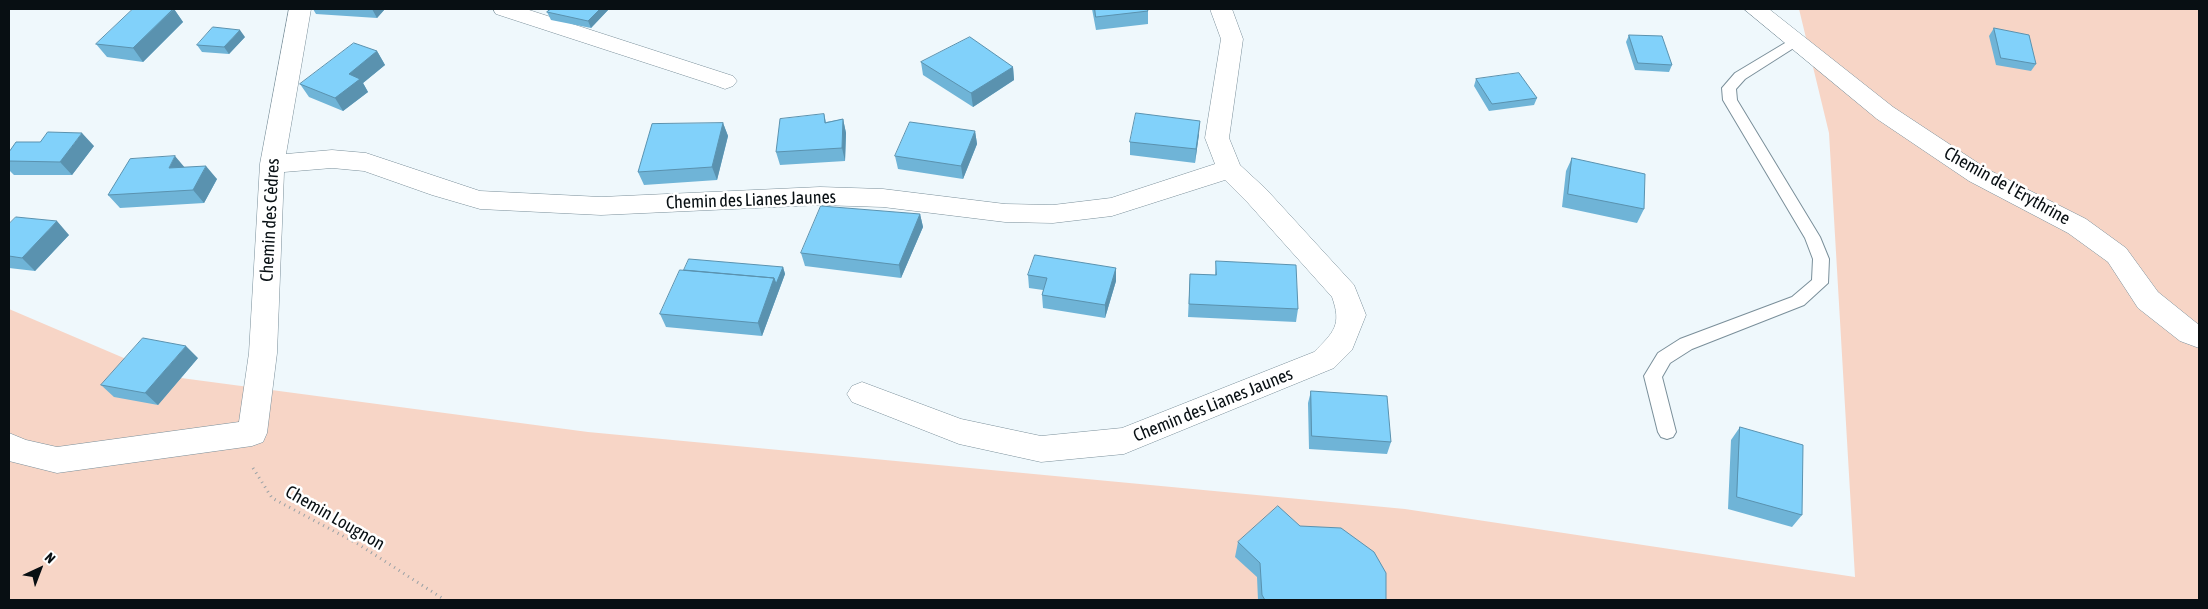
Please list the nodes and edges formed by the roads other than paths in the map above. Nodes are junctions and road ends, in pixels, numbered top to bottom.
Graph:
1 (300, 9) edge
2 (504, 9) edge
3 (1222, 9) edge
4 (1755, 9) edge
5 (1795, 41) junction
6 (725, 81) dead end
7 (272, 164) junction
8 (1230, 169) junction
9 (2199, 337) edge
10 (862, 394) dead end
11 (1667, 432) dead end
12 (9, 446) edge

1 - 7 street, Chemin des Cèdres
2 - 6 street
3 - 8 street, Chemin des Lianes Jaunes
4 - 5 street, Chemin de l'Erythrine
5 - 9 street, Chemin de l'Erythrine
5 - 11 lane
7 - 8 street, Chemin des Lianes Jaunes
7 - 12 street, Chemin des Cèdres
8 - 10 street, Chemin des Lianes Jaunes

